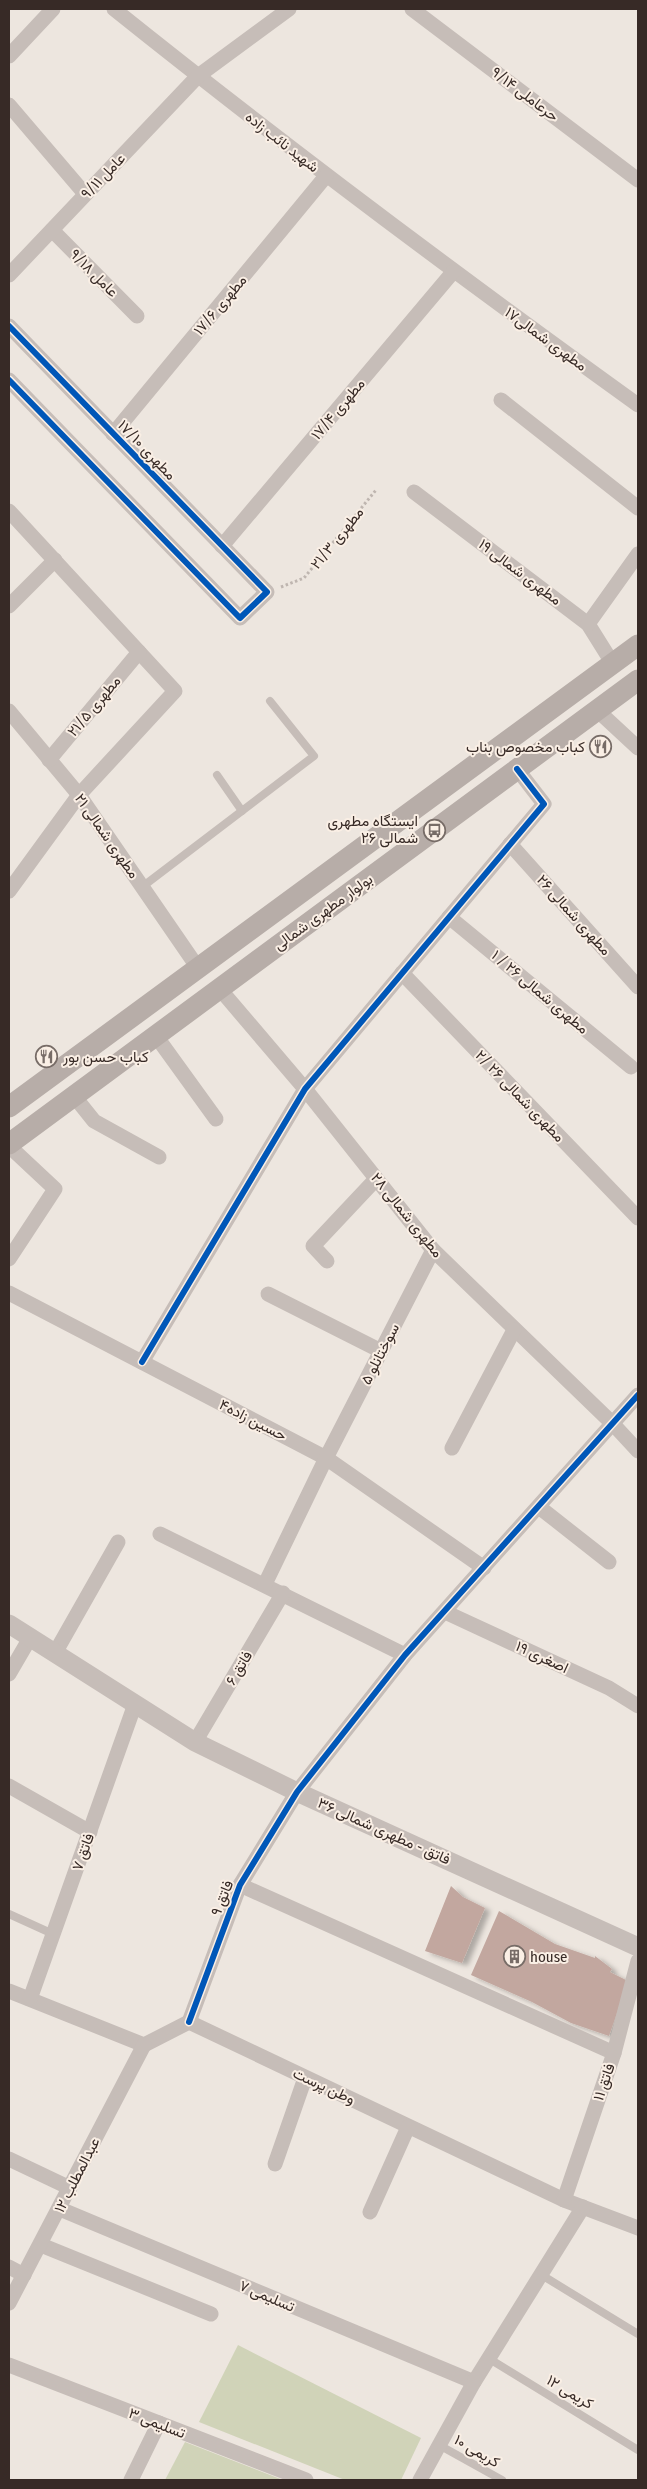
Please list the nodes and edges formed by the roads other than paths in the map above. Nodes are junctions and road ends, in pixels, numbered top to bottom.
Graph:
1 (53, 9) edge
2 (114, 9) edge
3 (289, 9) edge
4 (412, 9) edge
5 (9, 56) edge
6 (198, 76) junction
7 (9, 105) edge
8 (326, 176) junction
9 (638, 180) edge
10 (86, 194) junction
11 (52, 230) junction
12 (453, 272) junction
13 (9, 275) edge
14 (137, 316) dead end
15 (9, 326) edge
16 (9, 380) edge
17 (500, 400) dead end
18 (638, 405) edge
19 (113, 434) junction
20 (414, 492) dead end
21 (638, 508) edge
22 (9, 511) edge
23 (222, 546) junction
24 (638, 554) edge
25 (55, 560) junction
26 (9, 606) edge
27 (588, 624) junction
28 (638, 645) edge
29 (140, 652) junction
30 (613, 664) junction
31 (638, 680) edge
32 (270, 702) dead end
33 (597, 710) junction
34 (9, 711) edge
35 (638, 748) edge
36 (50, 760) junction
37 (517, 769) junction
38 (217, 775) dead end
39 (79, 795) junction
40 (242, 811) junction
41 (510, 844) junction
42 (142, 887) junction
43 (9, 891) edge
44 (449, 917) junction
45 (198, 968) junction
46 (402, 973) junction
47 (638, 986) edge
48 (219, 988) junction
49 (156, 1036) junction
50 (631, 1067) dead end
51 (305, 1088) junction
52 (74, 1096) junction
53 (9, 1107) edge
54 (216, 1119) dead end
55 (9, 1145) edge
56 (160, 1157) dead end
57 (376, 1179) junction
58 (638, 1218) edge
59 (433, 1250) junction
60 (9, 1259) edge
61 (327, 1261) dead end
62 (9, 1293) edge
63 (268, 1294) dead end
64 (514, 1330) junction
65 (381, 1351) junction
66 (142, 1362) junction
67 (638, 1395) edge
68 (613, 1424) junction
69 (452, 1448) dead end
70 (638, 1451) edge
71 (326, 1458) junction
72 (539, 1507) junction
73 (160, 1534) dead end
74 (118, 1542) dead end
75 (609, 1562) dead end
76 (484, 1568) junction
77 (265, 1584) junction
78 (283, 1593) junction
79 (445, 1612) junction
80 (9, 1624) edge
81 (30, 1638) junction
82 (54, 1654) junction
83 (405, 1655) junction
84 (9, 1674) edge
85 (135, 1704) junction
86 (638, 1706) edge
87 (194, 1742) junction
88 (9, 1786) edge
89 (297, 1792) junction
90 (90, 1832) junction
91 (240, 1885) junction
92 (9, 1914) edge
93 (53, 1934) junction
94 (638, 1947) edge
95 (638, 1962) edge
96 (9, 1991) edge
97 (30, 1999) junction
98 (189, 2022) junction
99 (144, 2045) junction
100 (614, 2054) junction
101 (305, 2078) junction
102 (408, 2127) junction
103 (9, 2159) edge
104 (275, 2164) dead end
105 (70, 2188) junction
106 (564, 2200) junction
107 (583, 2207) junction
108 (60, 2209) junction
109 (370, 2212) dead end
110 (638, 2228) edge
111 (40, 2245) junction
112 (9, 2267) edge
113 (540, 2274) junction
114 (24, 2276) junction
115 (9, 2304) edge
116 (211, 2314) dead end
117 (638, 2334) edge
118 (488, 2358) junction
119 (9, 2365) edge
120 (474, 2382) junction
121 (159, 2423) junction
122 (439, 2445) junction
123 (638, 2450) edge
124 (131, 2480) edge
125 (306, 2480) edge
126 (420, 2480) edge
127 (502, 2480) edge

1 - 5 street
2 - 6 street, شهید نائب زاده
3 - 6 street, عامل ۹/۱۱
4 - 9 street, حرعاملی ۹/۱۴
6 - 8 street, شهید نائب زاده
6 - 10 street, عامل ۹/۱۱
7 - 10 street
8 - 12 street, شهید نائب زاده
8 - 19 street, مطهری ۱۷/۶
10 - 11 street, عامل ۹/۱۱
11 - 13 street, عامل ۹/۱۱
11 - 14 street, عامل ۹/۱۸
12 - 18 street, مطهری شمالی۱۷
12 - 23 street, مطهری ۱۷/۴
15 - 19 street, مطهری ۱۷/۱۰
16 - 23 street, مطهری ۱۷/۱۰
17 - 21 street
19 - 23 street, مطهری ۱۷/۱۰
20 - 27 street, مطهری شمالی ۱۹
22 - 25 street
24 - 27 street
25 - 26 street
25 - 29 street
27 - 30 street, مطهری شمالی ۱۹
28 - 30 main road, بولوار مطهری شمالی
29 - 36 street, مطهری ۲۱/۵
29 - 39 street
30 - 45 main road, بولوار مطهری شمالی
31 - 33 main road, بولوار مطهری شمالی
32 - 40 lane
33 - 35 street
33 - 37 main road, بولوار مطهری شمالی
34 - 36 street, مطهری شمالی ۲۱
36 - 39 street, مطهری شمالی ۲۱
37 - 41 street
37 - 48 main road, بولوار مطهری شمالی
38 - 40 lane
39 - 42 street, مطهری شمالی ۲۱
39 - 43 street
40 - 42 lane
41 - 44 street
41 - 47 street, مطهری شمالی ۲۶
42 - 45 street, مطهری شمالی ۲۱
44 - 46 street
44 - 50 street, مطهری شمالی ۲۶ / ۱
45 - 53 main road, بولوار مطهری شمالی
46 - 51 street
46 - 58 street, مطهری شمالی ۲۶ /۲
48 - 49 main road, بولوار مطهری شمالی
48 - 51 street, مطهری شمالی ۲۸
49 - 52 main road, بولوار مطهری شمالی
49 - 54 street
51 - 57 street, مطهری شمالی ۲۸
51 - 66 street
52 - 55 main road, بولوار مطهری شمالی
52 - 56 street
55 - 60 street
57 - 59 street, مطهری شمالی ۲۸
57 - 61 street
59 - 64 street, مطهری شمالی ۲۸
59 - 65 street, سوختانلو ۵
62 - 66 street, حسین زاده۴
63 - 65 street
64 - 68 street, مطهری شمالی ۲۸
64 - 69 street
65 - 71 street, سوختانلو ۵
66 - 71 street, حسین زاده۴
67 - 68 street, فاتق ۹
68 - 70 street, مطهری شمالی ۲۸
68 - 72 street, فاتق ۹
71 - 76 street, حسین زاده۴
71 - 77 street, سوختانلو ۵
72 - 75 street
72 - 76 street, فاتق ۹
73 - 77 street
74 - 82 street
76 - 79 street, فاتق ۹
77 - 78 street
78 - 83 street
78 - 87 street, فاتق ۶
79 - 83 street, فاتق ۹
79 - 86 street, اصغری ۱۹
80 - 81 street, فاتق - مطهری شمالی ۳۶
81 - 82 street, فاتق - مطهری شمالی ۳۶
81 - 84 street
82 - 85 street, فاتق - مطهری شمالی ۳۶
83 - 89 street, فاتق ۹
85 - 87 street, فاتق - مطهری شمالی ۳۶
85 - 90 street, فاتق ۷
87 - 89 street, فاتق - مطهری شمالی ۳۶
88 - 90 street
89 - 91 street, فاتق ۹
89 - 94 street, فاتق - مطهری شمالی ۳۶
90 - 93 street, فاتق ۷
91 - 98 street, فاتق ۹
91 - 100 street, فاتق ۹
92 - 93 lane
93 - 97 street, فاتق ۷
95 - 100 street, فاتق ۱۱
96 - 97 street
97 - 99 street
98 - 99 street
98 - 101 street, وطن پرست
99 - 105 street, عبدالمطلب ۱۲
100 - 106 street, فاتق ۱۱
101 - 102 street, وطن پرست
101 - 104 street
102 - 106 street, وطن پرست
102 - 109 street
103 - 105 street
105 - 108 street, عبدالمطلب ۱۲
106 - 107 street, وطن پرست
107 - 110 street, وطن پرست
107 - 113 street
108 - 111 street, عبدالمطلب ۱۲
108 - 120 street, تسلیمی ۷
111 - 114 street, عبدالمطلب ۱۲
111 - 116 street
112 - 114 street
113 - 117 lane
113 - 118 street
114 - 115 street, عبدالمطلب ۱۲
118 - 120 street
118 - 123 lane, کریمی ۱۲
119 - 121 street, تسلیمی ۳
120 - 122 street
121 - 124 street
121 - 125 street, تسلیمی ۳
122 - 126 street
122 - 127 lane, کریمی ۱۰

